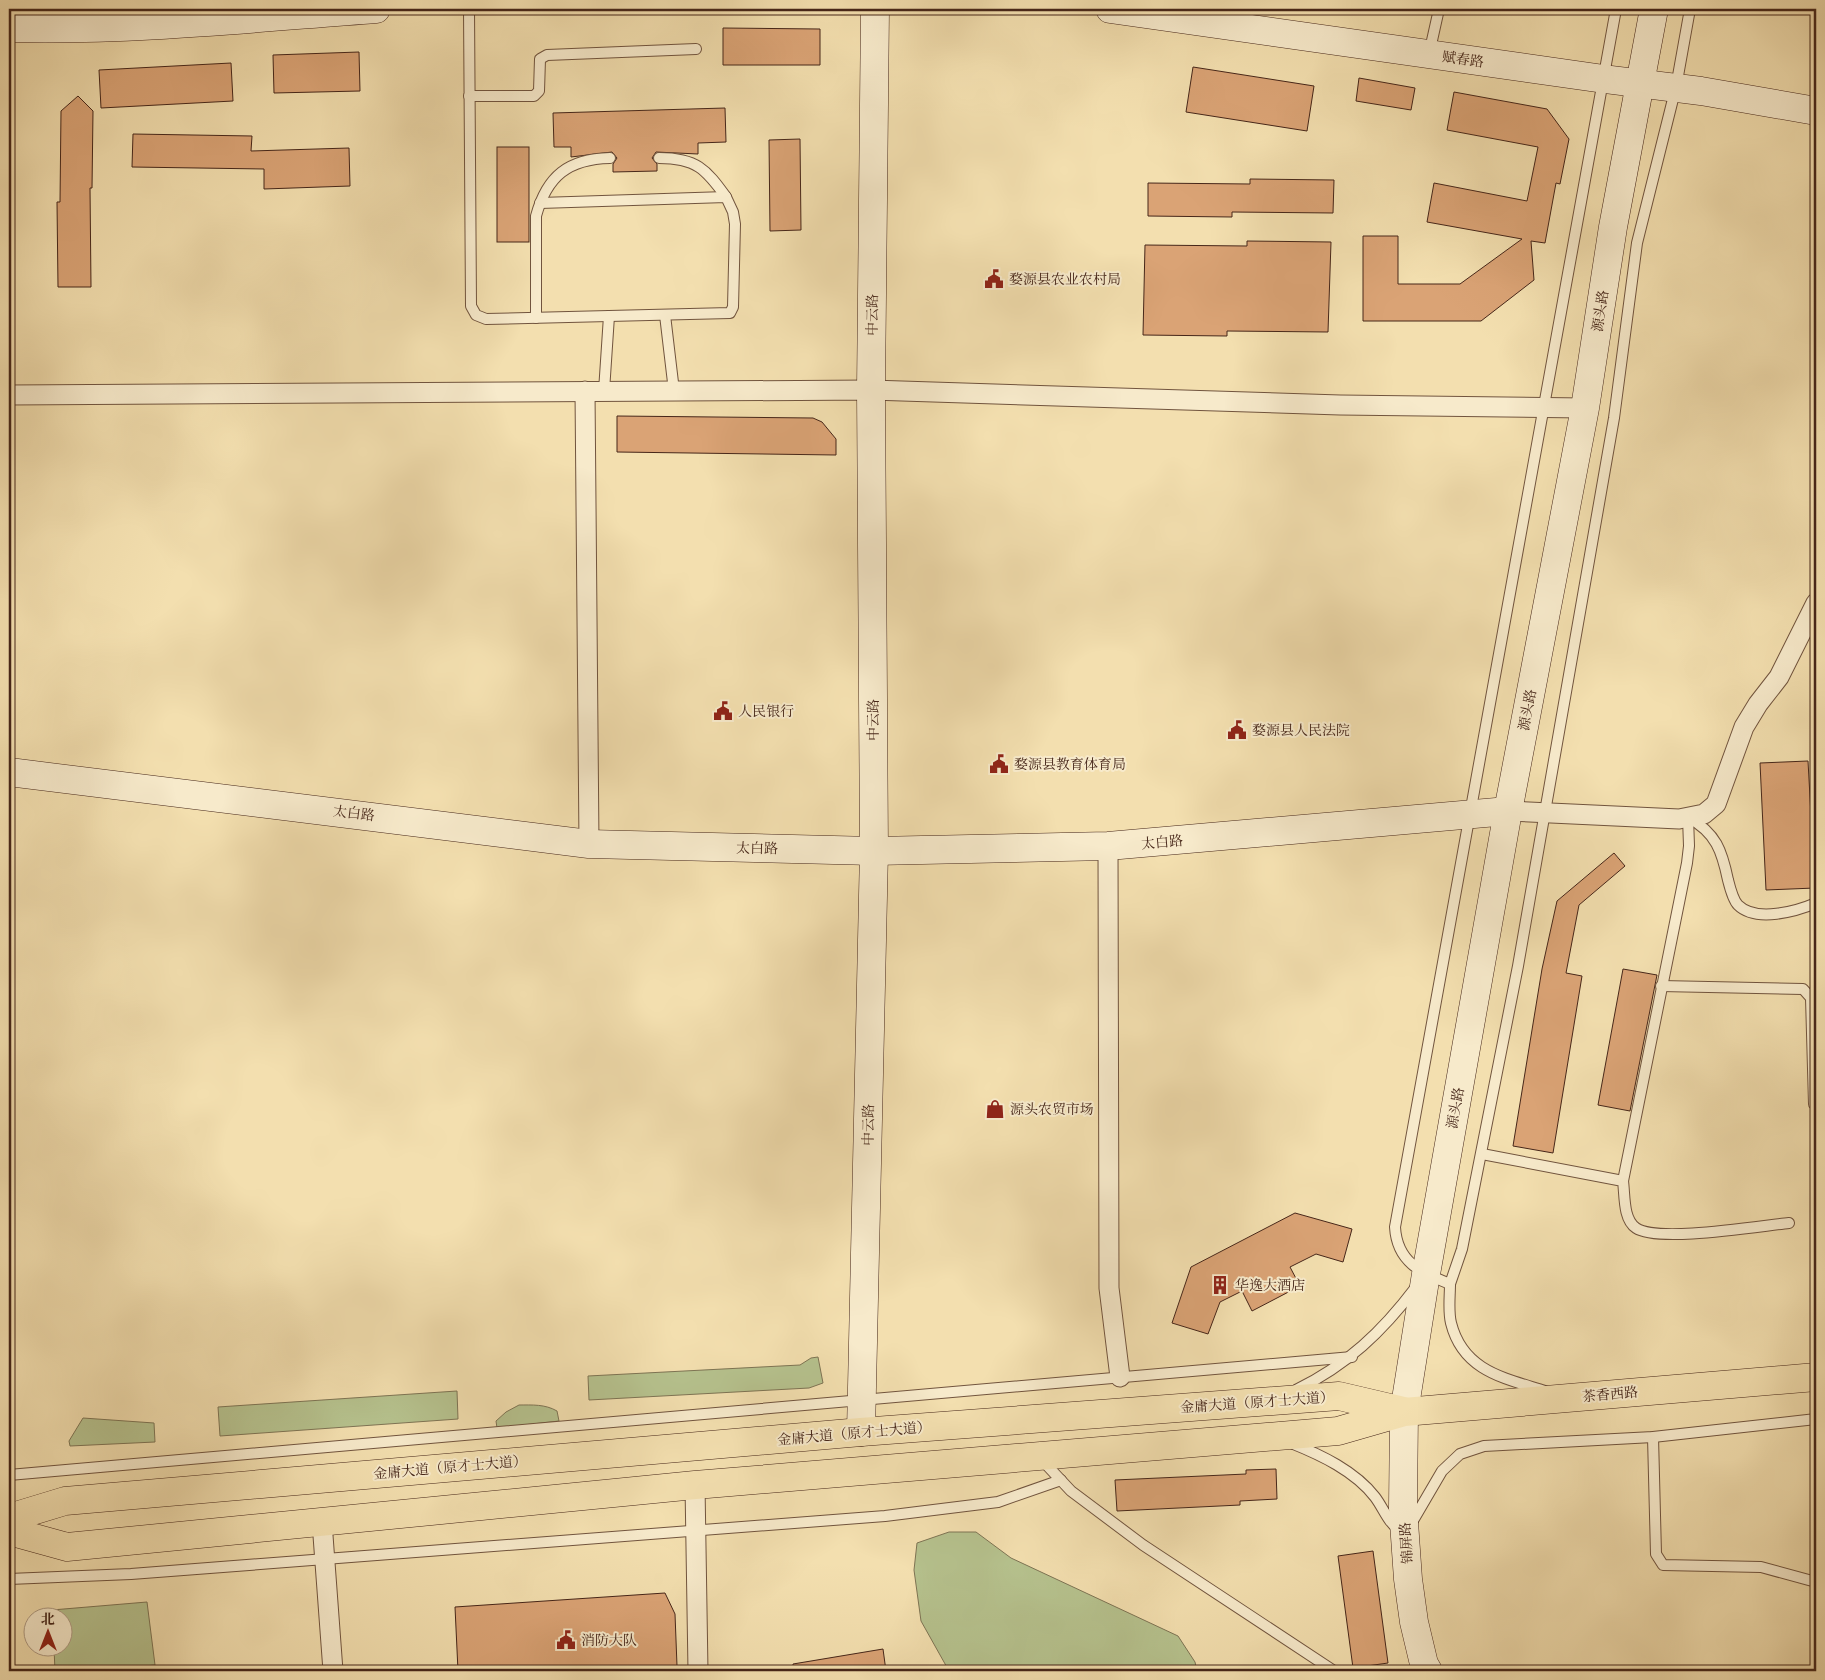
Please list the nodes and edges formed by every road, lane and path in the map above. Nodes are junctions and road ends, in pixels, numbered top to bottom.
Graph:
1 (376, 9) edge
2 (469, 9) edge
3 (876, 9) edge
4 (1110, 9) edge
5 (1439, 9) edge
6 (1616, 9) edge
7 (1654, 9) edge
8 (1690, 9) edge
9 (9, 28) edge
10 (696, 49) dead end
11 (1429, 54) junction
12 (1604, 79) junction
13 (1641, 82) junction
14 (1676, 87) junction
15 (469, 96) junction
16 (1816, 111) edge
17 (610, 158) dead end
18 (659, 158) dead end
19 (726, 197) junction
20 (540, 203) junction
21 (665, 315) junction
22 (609, 316) junction
23 (536, 318) junction
24 (871, 390) junction
25 (585, 391) junction
26 (604, 391) junction
27 (674, 391) junction
28 (9, 395) edge
29 (1544, 407) junction
30 (1584, 408) junction
31 (1816, 603) edge
32 (9, 772) edge
33 (1508, 811) junction
34 (1545, 812) junction
35 (1469, 814) junction
36 (1688, 817) junction
37 (589, 844) junction
38 (1108, 846) junction
39 (874, 851) junction
40 (1816, 903) edge
41 (1661, 986) junction
42 (1814, 1104) dead end
43 (1482, 1154) junction
44 (1623, 1181) junction
45 (1789, 1223) dead end
46 (1438, 1279) junction
47 (1352, 1357) junction
48 (1120, 1377) junction
49 (1816, 1377) edge
50 (1567, 1398) junction
51 (862, 1400) junction
52 (1276, 1400) junction
53 (1404, 1412) junction
54 (1816, 1420) edge
55 (861, 1432) junction
56 (1274, 1436) junction
57 (1653, 1437) junction
58 (1039, 1456) junction
59 (9, 1475) edge
60 (1061, 1480) junction
61 (696, 1485) junction
62 (9, 1518) edge
63 (322, 1522) junction
64 (696, 1530) junction
65 (9, 1531) edge
66 (1405, 1535) junction
67 (325, 1558) junction
68 (9, 1579) edge
69 (1816, 1582) edge
70 (333, 1671) edge
71 (698, 1671) edge
72 (1334, 1671) edge
73 (1428, 1671) edge

1 - 9 street
2 - 15 lane
3 - 24 street, 中云路
4 - 11 street, 赋春路
5 - 11 lane
6 - 12 lane
7 - 13 street, 源头路
8 - 14 lane
10 - 15 lane
11 - 12 street, 赋春路
12 - 13 street, 赋春路
12 - 29 lane
13 - 14 street, 赋春路
13 - 30 street, 源头路
14 - 16 street, 赋春路
14 - 34 lane
15 - 23 lane
17 - 20 lane
18 - 19 lane
19 - 20 lane
19 - 21 lane
20 - 23 lane
21 - 22 lane
21 - 27 lane
22 - 23 lane
22 - 26 lane
24 - 27 street
24 - 29 street
24 - 39 street, 中云路
25 - 26 street
25 - 28 street
25 - 37 street
26 - 27 street
29 - 30 street
29 - 35 lane
30 - 33 street, 源头路
31 - 36 street
32 - 37 street, 太白路
33 - 34 street
33 - 35 street, 太白路
33 - 46 street, 源头路
34 - 36 street
34 - 43 lane
35 - 38 street, 太白路
35 - 46 lane
36 - 40 lane
36 - 41 lane
37 - 39 street, 太白路
38 - 39 street, 太白路
38 - 48 street
39 - 51 street, 中云路
41 - 42 lane
41 - 44 lane
43 - 44 lane
43 - 46 lane
44 - 45 lane
46 - 47 lane
46 - 50 lane
46 - 53 street, 源头路
47 - 48 lane
47 - 52 lane
48 - 51 lane
49 - 50 main road, 茶香西路
50 - 53 main road, 茶香西路
51 - 55 street, 中云路
51 - 59 lane
52 - 53 main road, 金庸大道（原才士大道）
52 - 55 main road, 金庸大道（原才士大道）
53 - 56 main road
53 - 66 street, 锦屏路
54 - 57 lane
55 - 62 main road, 金庸大道（原才士大道）
56 - 58 main road
56 - 66 lane
57 - 66 lane
57 - 69 lane
58 - 60 lane
58 - 61 main road
60 - 64 lane
60 - 72 lane
61 - 63 main road
61 - 64 street
63 - 65 main road
63 - 67 street
64 - 67 lane
64 - 71 street
66 - 73 street, 锦屏路
67 - 68 lane
67 - 70 street

